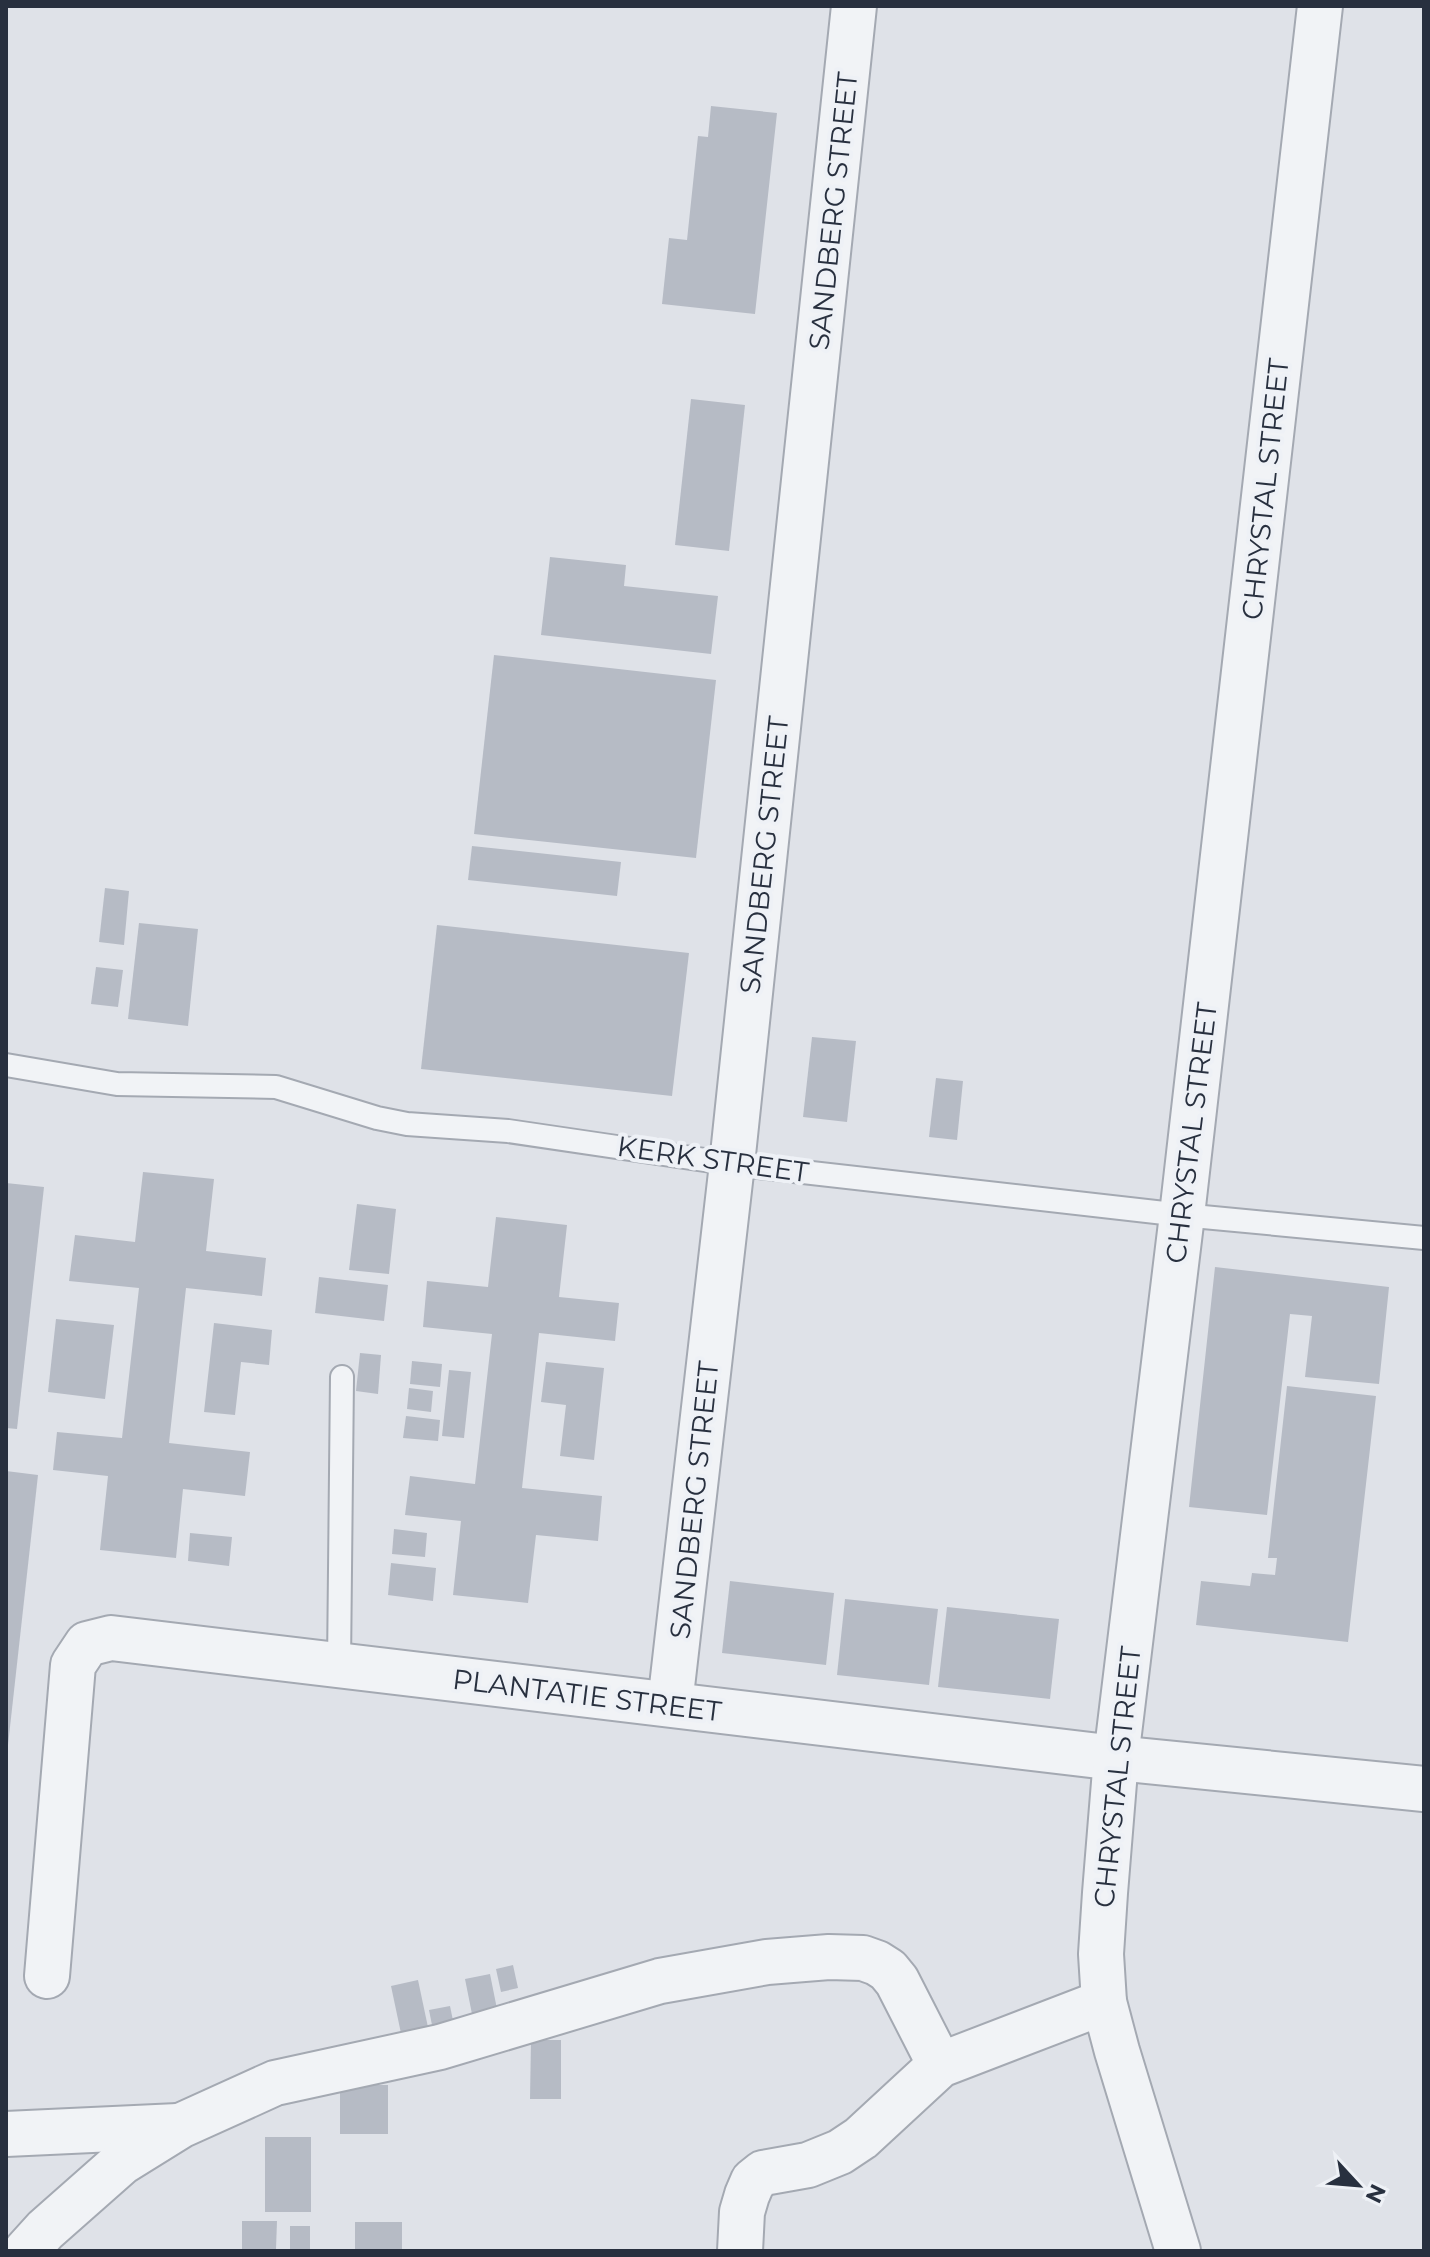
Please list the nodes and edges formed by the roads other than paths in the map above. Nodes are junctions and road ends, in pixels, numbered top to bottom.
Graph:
1 (854, 6) edge
2 (1320, 6) edge
3 (6, 1065) edge
4 (732, 1164) junction
5 (1182, 1215) junction
6 (1424, 1238) edge
7 (342, 1377) dead end
8 (339, 1666) junction
9 (670, 1704) junction
10 (1116, 1758) junction
11 (1424, 1789) edge
12 (47, 1976) dead end
13 (1104, 2002) junction
14 (940, 2065) junction
15 (180, 2126) junction
16 (6, 2134) edge
17 (26, 2251) edge
18 (740, 2251) edge
19 (1178, 2251) edge

1 - 4 street, SANDBERG STREET
2 - 5 street, CHRYSTAL STREET
3 - 4 lane, KERK STREET
4 - 5 lane, KERK STREET
4 - 9 street, SANDBERG STREET
5 - 6 lane, KERK STREET
5 - 10 street, CHRYSTAL STREET
7 - 8 lane
8 - 9 street, PLANTATIE STREET
8 - 12 street, PLANTATIE STREET
9 - 10 street, PLANTATIE STREET
10 - 11 street, PLANTATIE STREET
10 - 13 street, CHRYSTAL STREET
13 - 14 street
13 - 19 street, CHRYSTAL STREET
14 - 15 street
14 - 18 street
15 - 16 street
15 - 17 street

